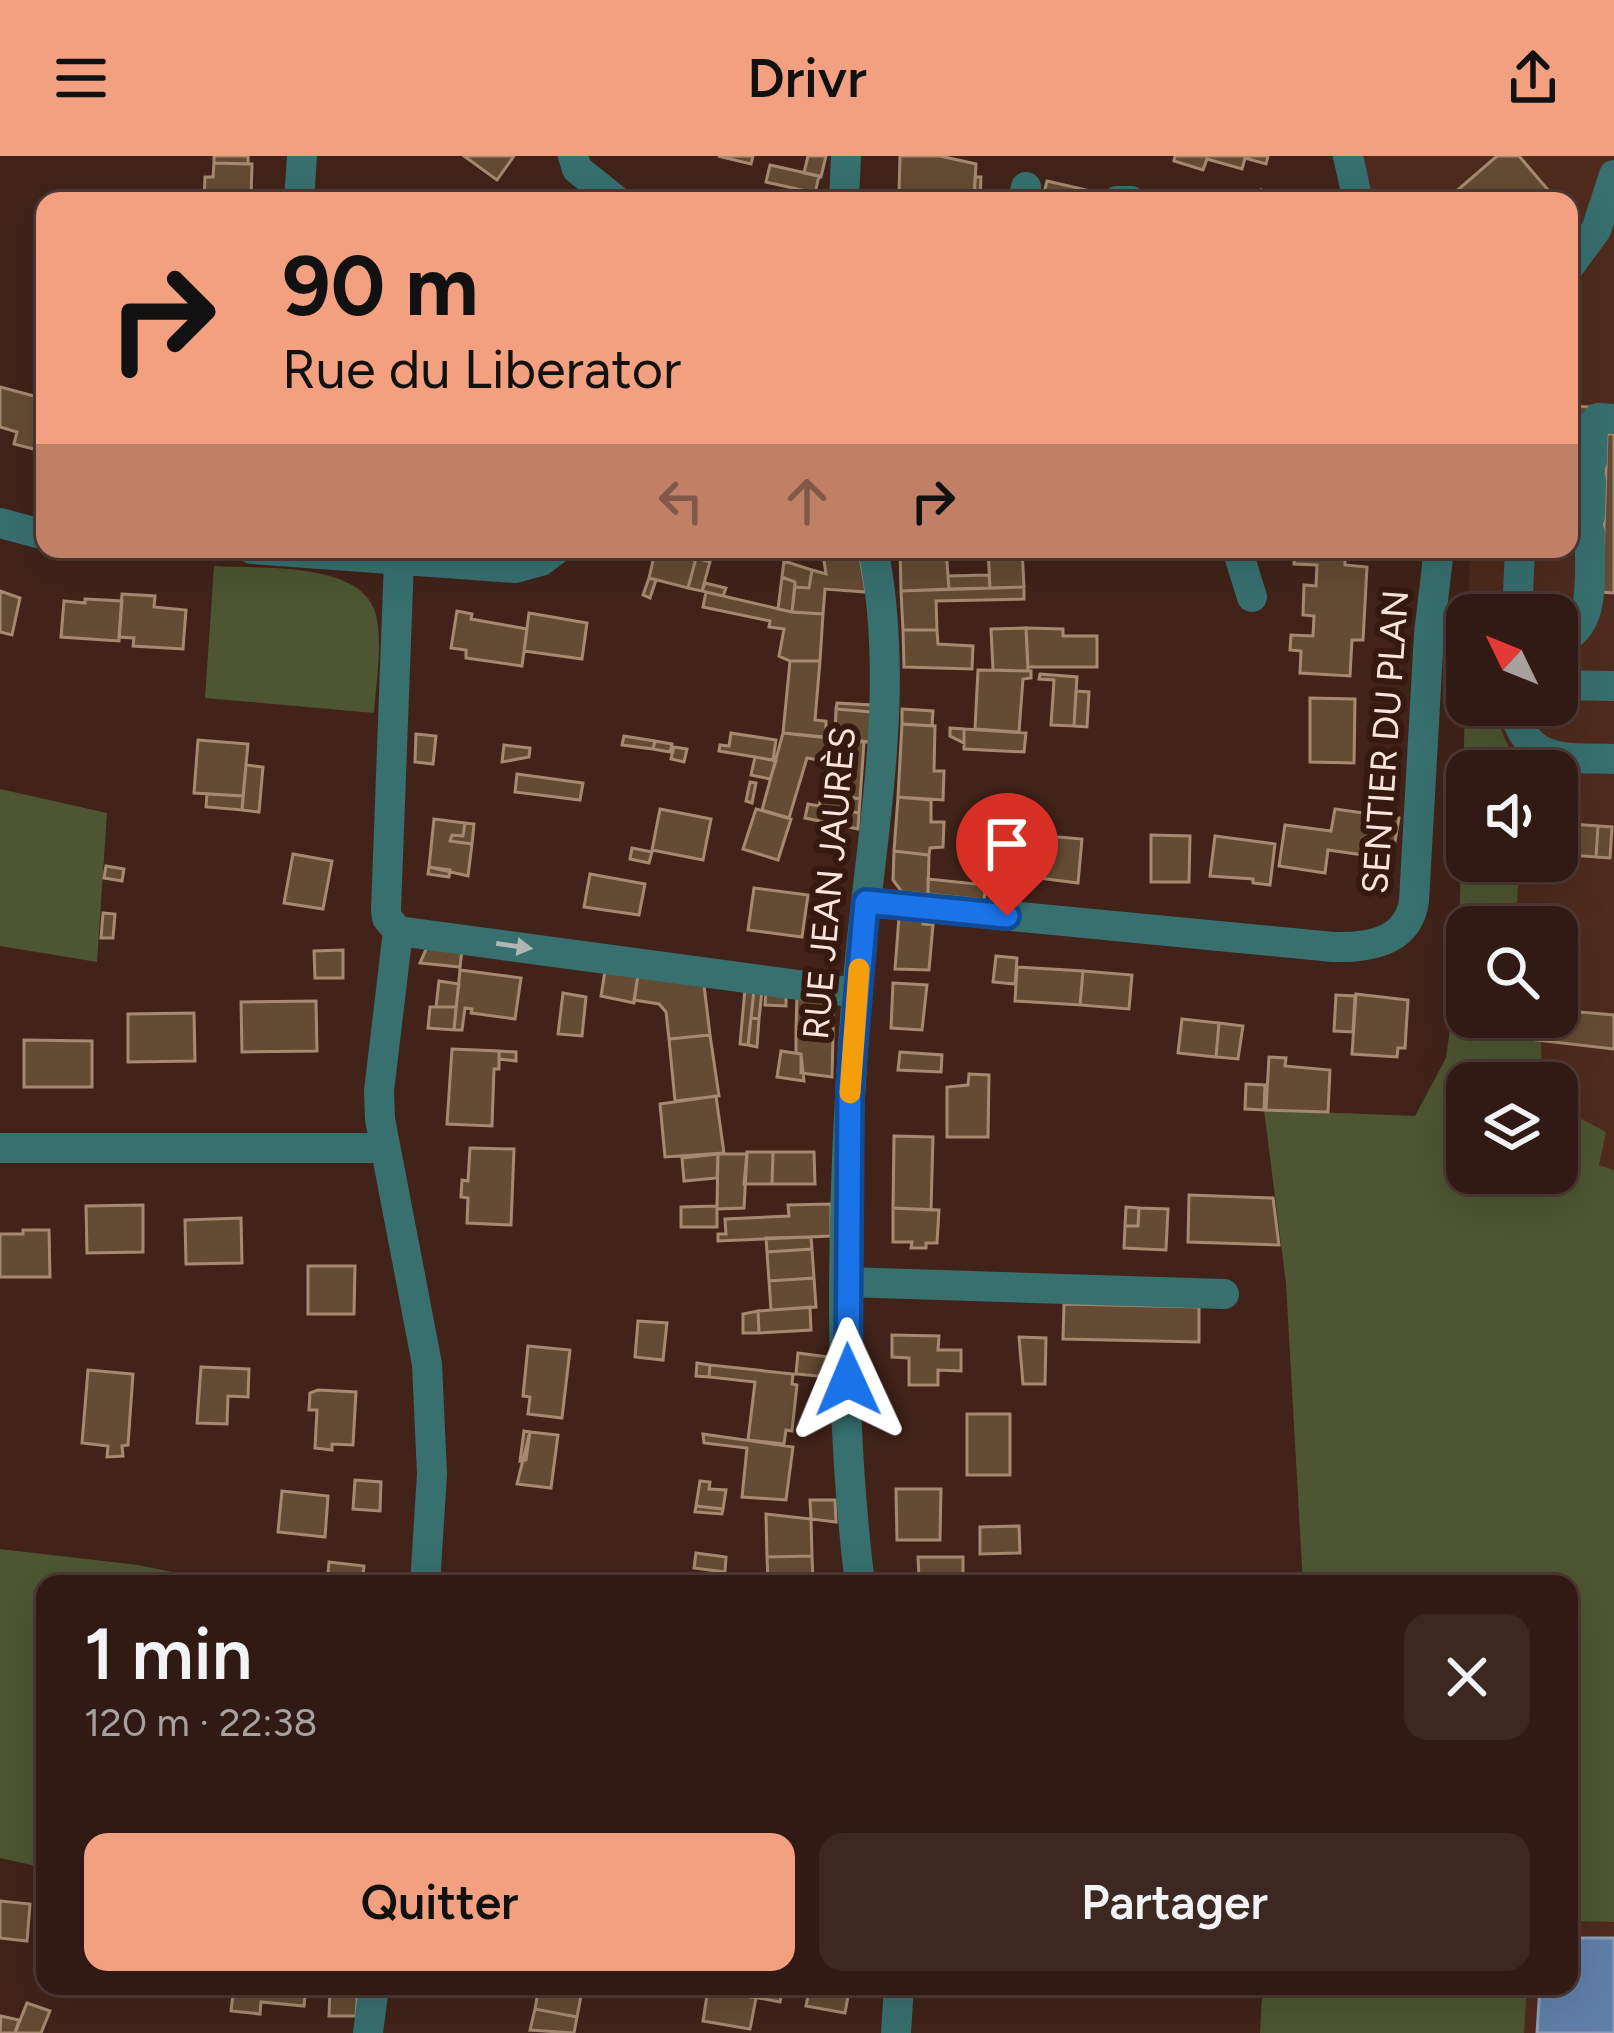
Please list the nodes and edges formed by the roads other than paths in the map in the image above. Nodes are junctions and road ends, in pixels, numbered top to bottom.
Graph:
1 (302, 156) edge
2 (845, 156) edge
3 (1348, 156) edge
4 (575, 162) edge
5 (1614, 175) edge
6 (299, 192) edge
7 (583, 192) edge
8 (607, 192) edge
9 (844, 192) edge
10 (1356, 192) edge
11 (1578, 255) edge
12 (1614, 419) edge
13 (0, 523) edge
14 (36, 533) edge
15 (373, 558) edge
16 (545, 558) edge
17 (874, 558) edge
18 (1240, 558) edge
19 (1438, 558) edge
20 (1520, 558) edge
21 (399, 560) junction
22 (1518, 594) edge
23 (1252, 597) dead end
24 (1578, 628) edge
25 (1578, 685) edge
26 (1614, 686) edge
27 (1521, 726) edge
28 (1614, 759) edge
29 (866, 902) junction
30 (398, 931) junction
31 (857, 993) junction
32 (0, 1148) edge
33 (385, 1148) junction
34 (846, 1282) junction
35 (1224, 1294) dead end
36 (426, 1575) edge
37 (859, 1575) edge
38 (373, 1995) edge
39 (898, 1995) edge
40 (368, 2033) edge
41 (896, 2033) edge

1 - 6 street
2 - 9 street
3 - 10 street
4 - 7 street
4 - 8 street
5 - 11 street
12 - 24 street
13 - 14 street
15 - 21 street
16 - 21 street
17 - 29 street, RUE JEAN JAURÈS
18 - 23 street
19 - 29 street, SENTIER DU PLAN
20 - 22 street
21 - 30 street
25 - 26 street
27 - 28 street
29 - 31 street, RUE JEAN JAURÈS
30 -> 31 street
30 - 33 street
31 - 34 street, RUE JEAN JAURÈS
32 - 33 street
33 - 36 street
34 - 35 street
34 - 37 street, RUE JEAN JAURÈS
38 - 40 street
39 - 41 street

